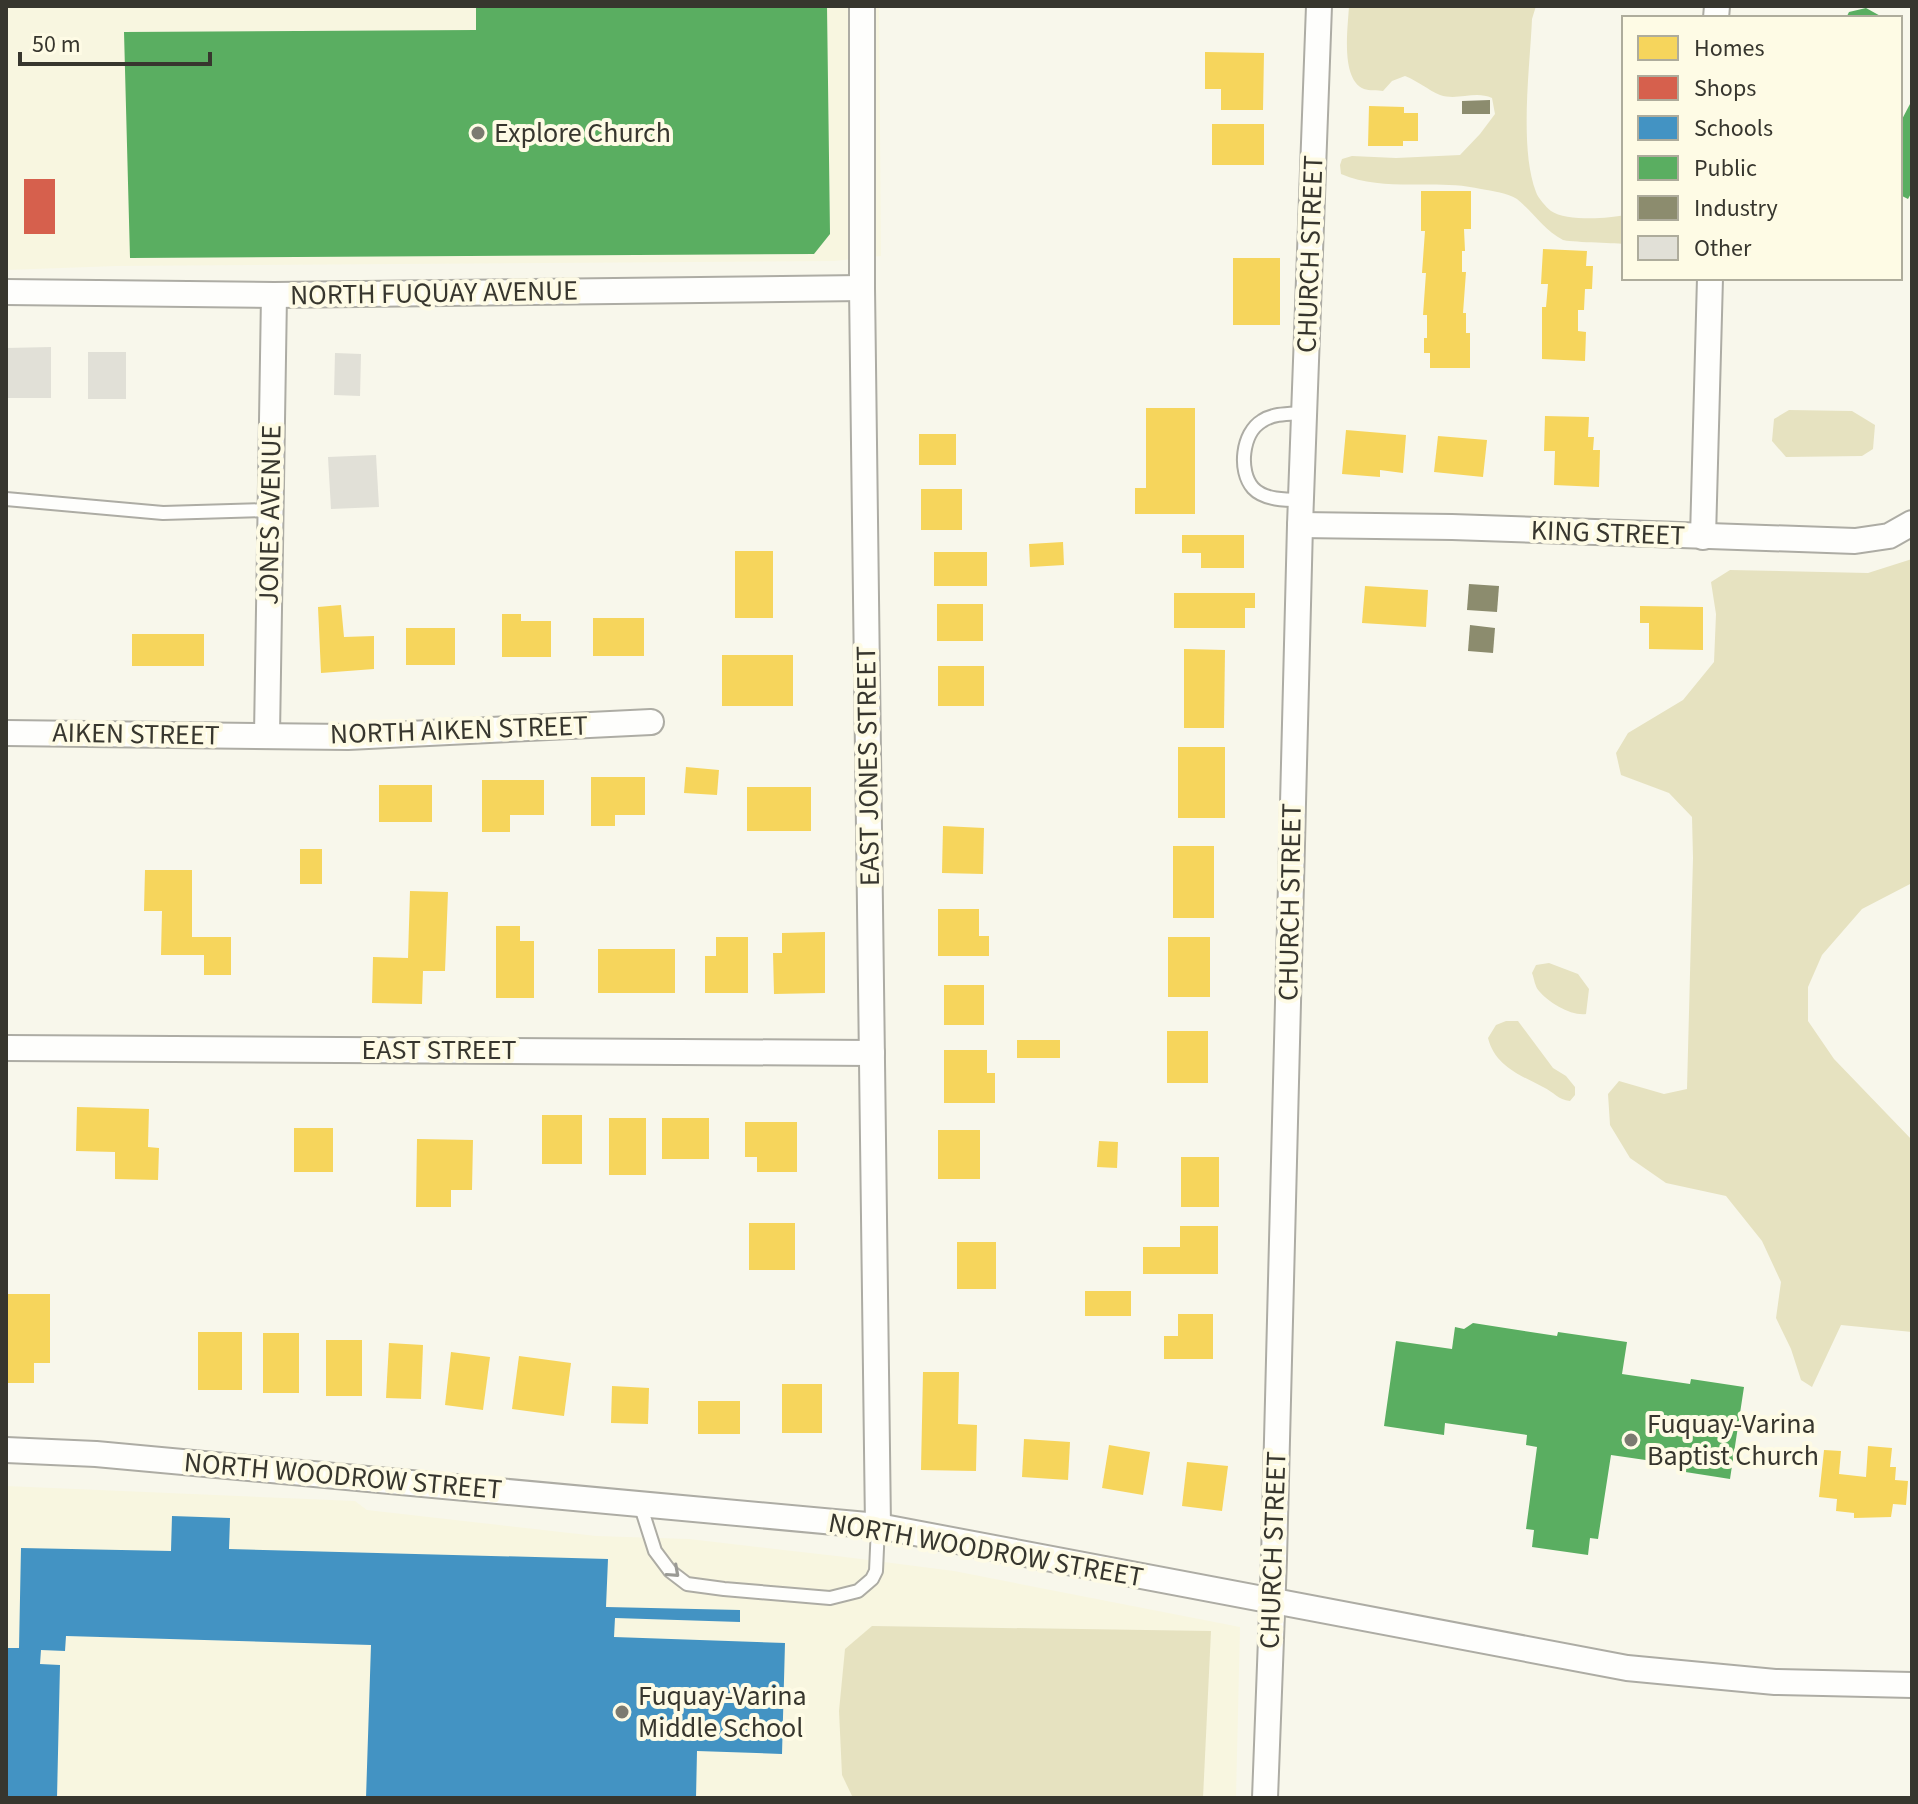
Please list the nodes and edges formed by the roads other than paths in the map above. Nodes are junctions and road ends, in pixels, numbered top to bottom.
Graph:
1 (862, 6) edge
2 (1319, 6) edge
3 (1710, 280) edge
4 (862, 288) junction
5 (6, 292) edge
6 (274, 295) junction
7 (1304, 413) junction
8 (6, 499) edge
9 (269, 510) junction
10 (1300, 512) junction
11 (1912, 523) edge
12 (1703, 537) junction
13 (651, 722) dead end
14 (6, 733) edge
15 (267, 735) junction
16 (6, 1048) edge
17 (872, 1053) junction
18 (6, 1450) edge
19 (640, 1504) junction
20 (878, 1526) junction
21 (1272, 1601) junction
22 (1912, 1685) edge
23 (1265, 1798) edge

1 - 4 street, EAST JONES STREET
2 - 7 street, CHURCH STREET
3 - 12 street
4 - 6 street, NORTH FUQUAY AVENUE
4 - 17 street, EAST JONES STREET
5 - 6 street, NORTH FUQUAY AVENUE
6 - 9 street, JONES AVENUE
7 - 10 street, CHURCH STREET
7 - 10 lane
8 - 9 lane
9 - 15 street, JONES AVENUE
10 - 12 street, KING STREET
10 - 21 street, CHURCH STREET
11 - 12 street, KING STREET
13 - 15 street, NORTH AIKEN STREET
14 - 15 street, AIKEN STREET
16 - 17 street, EAST STREET
17 - 20 street, EAST JONES STREET
18 - 19 street, NORTH WOODROW STREET
19 - 20 street, NORTH WOODROW STREET
19 -> 20 lane
20 - 21 street, NORTH WOODROW STREET
21 - 22 street, NORTH WOODROW STREET
21 - 23 street, CHURCH STREET

